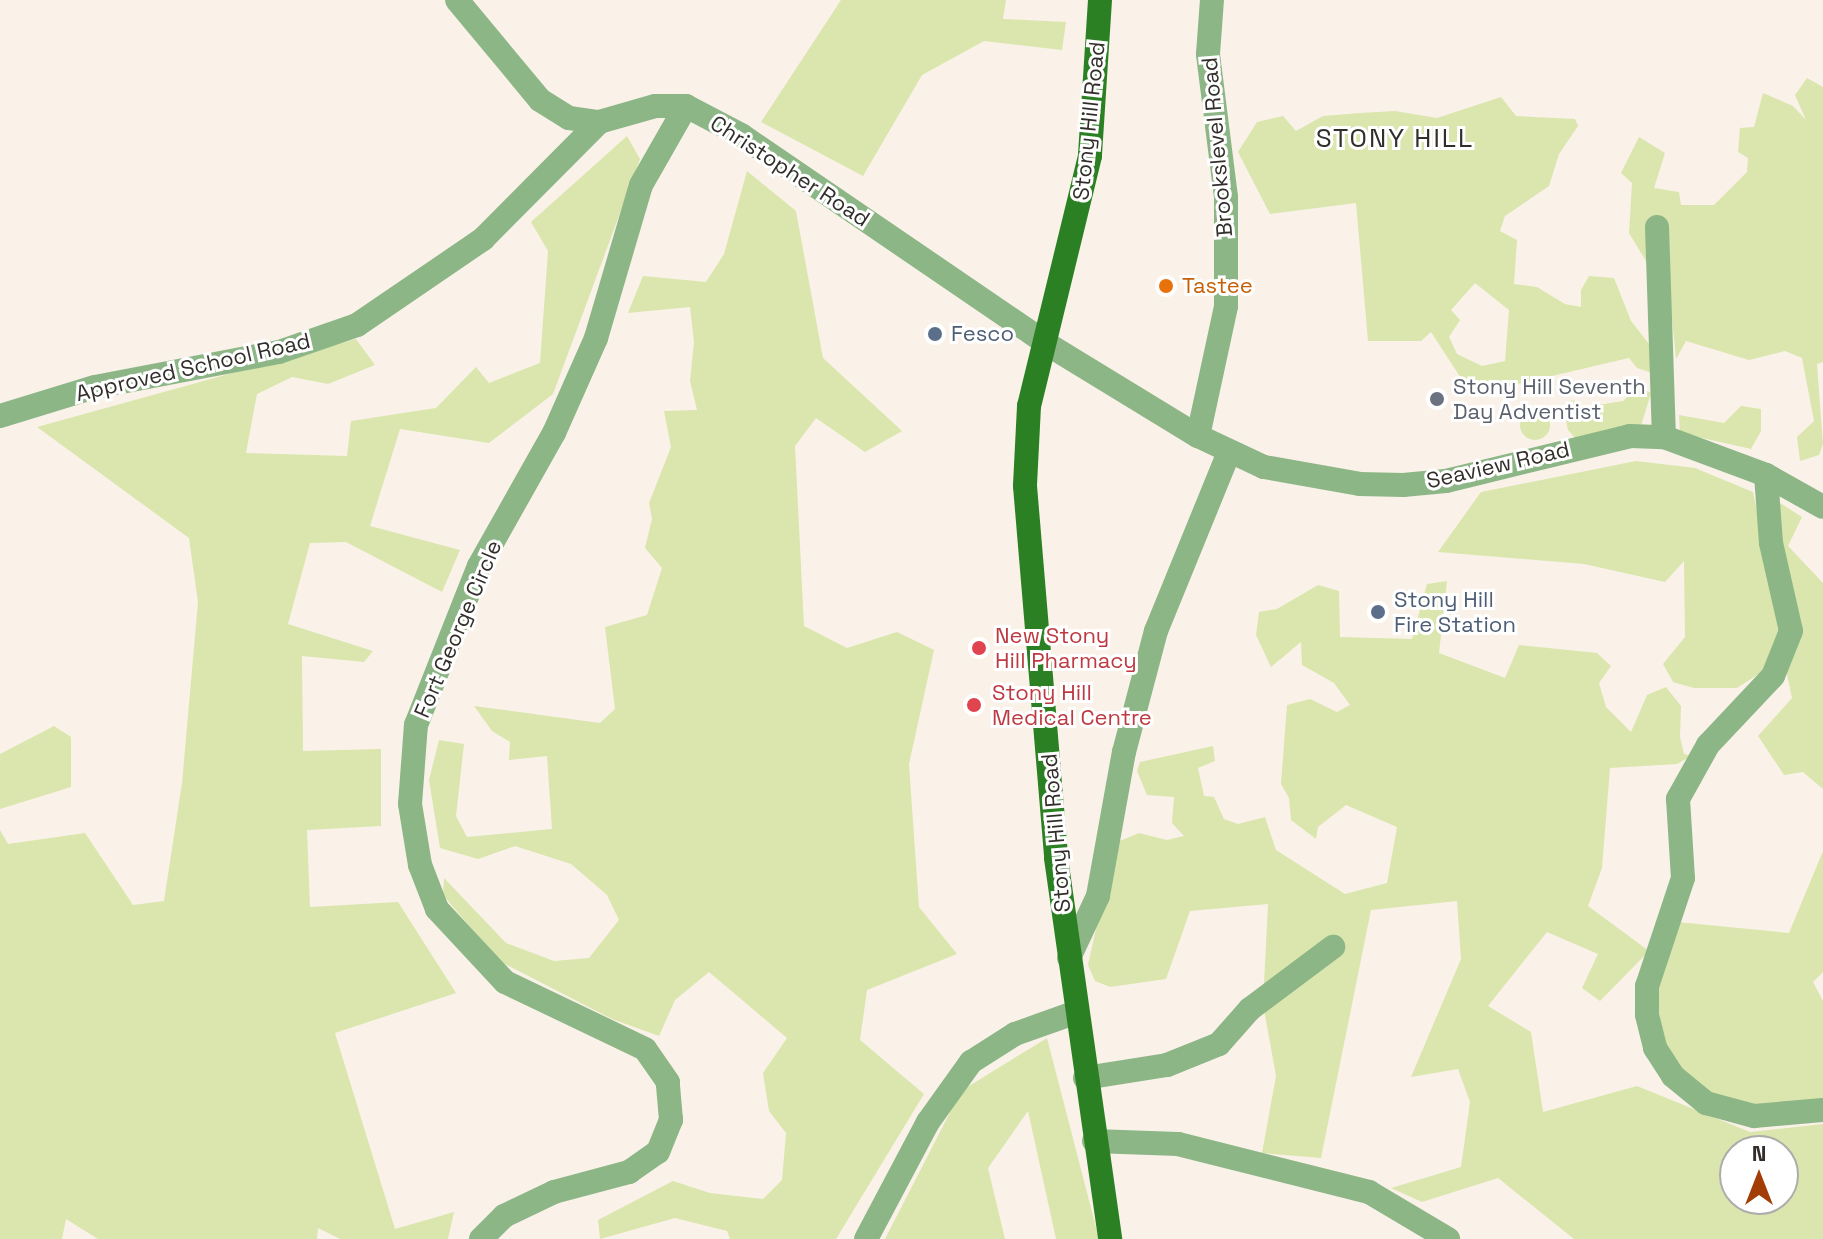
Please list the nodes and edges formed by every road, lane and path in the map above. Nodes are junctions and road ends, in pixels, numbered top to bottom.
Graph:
1 (457, 0) edge
2 (1100, 0) edge
3 (1212, 0) edge
4 (686, 106) junction
5 (599, 122) junction
6 (1657, 227) dead end
7 (1047, 344) junction
8 (0, 416) edge
9 (1198, 436) junction
10 (1664, 437) junction
11 (1229, 452) junction
12 (1766, 475) junction
13 (1819, 495) edge
14 (1333, 947) dead end
15 (1069, 958) junction
16 (1074, 1013) junction
17 (1085, 1078) junction
18 (1823, 1110) edge
19 (1094, 1141) junction
20 (481, 1239) edge
21 (866, 1239) edge
22 (1110, 1239) edge
23 (1448, 1239) edge

1 - 5 street, Christopher Road
2 - 7 main road, Stony Hill Road
3 - 9 street, Brookslevel Road
4 - 5 street, Christopher Road
4 - 7 street, Christopher Road
4 - 20 street, Fort George Circle
5 - 8 street, Approved School Road
6 - 10 street
7 - 9 street, Seaview Road
7 - 15 main road, Stony Hill Road
9 - 11 street, Seaview Road
10 - 11 street, Seaview Road
10 - 12 street, Seaview Road
11 - 15 street
12 - 13 street, Seaview Road
12 - 18 street
14 - 17 street
15 - 16 main road, Stony Hill Road
16 - 17 main road, Stony Hill Road
16 - 21 street
17 - 19 main road, Stony Hill Road
19 - 22 main road, Stony Hill Road
19 - 23 street

